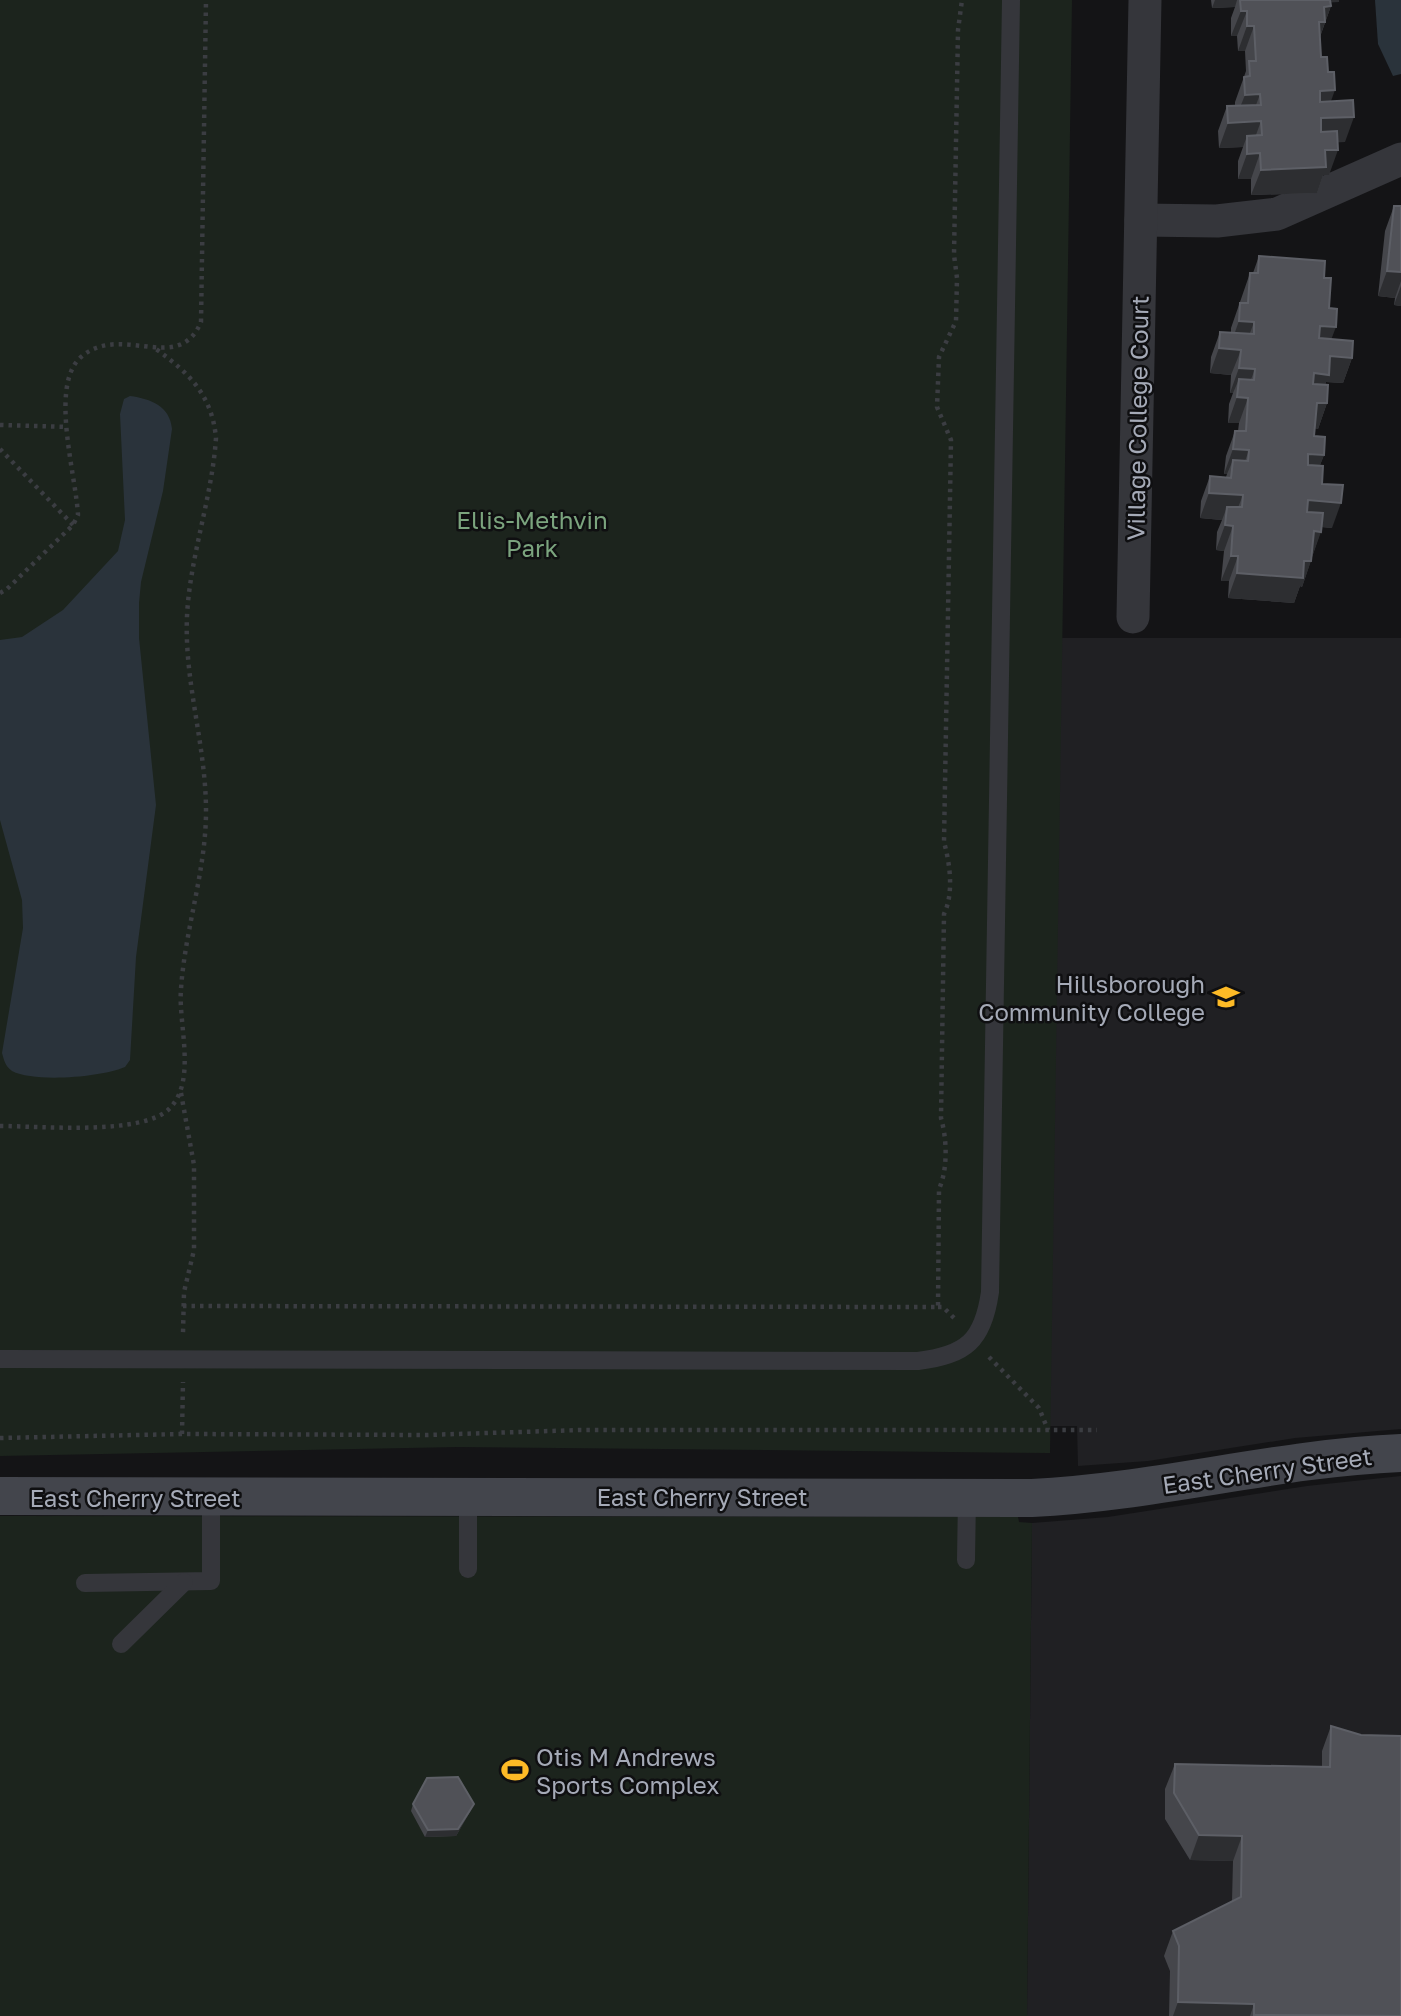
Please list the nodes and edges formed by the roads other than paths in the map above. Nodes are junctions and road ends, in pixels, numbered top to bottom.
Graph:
1 (1011, 0) edge
2 (1145, 0) edge
3 (1401, 159) edge
4 (1141, 220) junction
5 (1133, 617) dead end
6 (0, 1359) edge
7 (1401, 1453) edge
8 (0, 1496) edge
9 (468, 1496) junction
10 (211, 1497) junction
11 (967, 1497) junction
12 (966, 1560) dead end
13 (468, 1569) dead end
14 (184, 1582) junction
15 (85, 1583) dead end
16 (121, 1644) dead end

1 - 6 lane
2 - 4 street, Village College Court
3 - 4 street
4 - 5 street, Village College Court
7 - 11 street, East Cherry Street
8 - 10 street, East Cherry Street
9 - 10 street, East Cherry Street
9 - 11 street, East Cherry Street
9 - 13 lane
10 - 14 lane
11 - 12 lane
14 - 15 lane
14 - 16 lane

